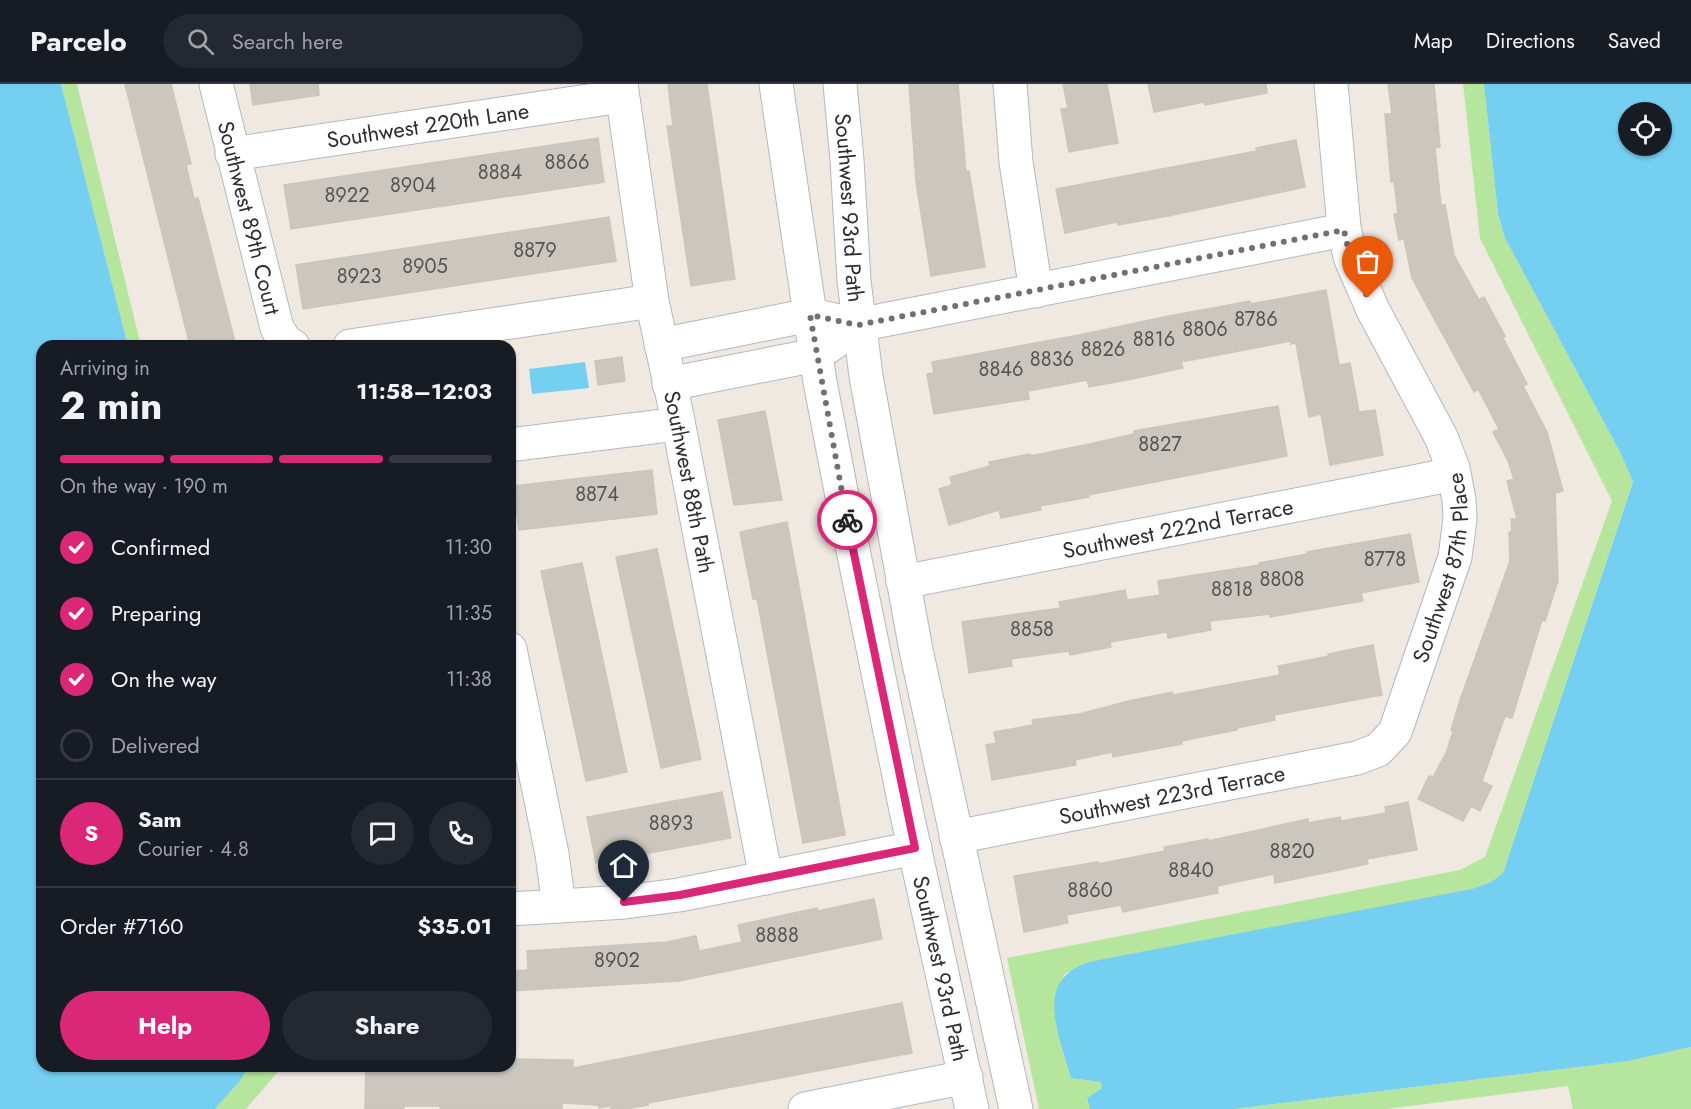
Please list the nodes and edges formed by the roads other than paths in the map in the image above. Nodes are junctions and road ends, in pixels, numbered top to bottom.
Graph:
1 (216, 84) edge
2 (776, 84) edge
3 (840, 84) edge
4 (1010, 84) edge
5 (1331, 84) edge
6 (622, 90) edge
7 (232, 154) junction
8 (1344, 230) junction
9 (1036, 291) junction
10 (652, 301) junction
11 (810, 315) junction
12 (858, 325) junction
13 (458, 339) edge
14 (284, 340) edge
15 (443, 340) edge
16 (661, 345) junction
17 (816, 355) junction
18 (669, 384) junction
19 (678, 424) junction
20 (516, 445) edge
21 (1454, 474) junction
22 (903, 582) junction
23 (516, 697) edge
24 (1384, 745) joint
25 (956, 837) junction
26 (915, 848) junction
27 (766, 878) junction
28 (559, 906) junction
29 (516, 909) edge
30 (966, 1077) junction
31 (818, 1108) edge
32 (972, 1109) edge
33 (1016, 1109) edge

1 - 7 street, Southwest 89th Court
2 - 11 street, Southwest 93rd Path
3 - 12 street, Southwest 93rd Path
4 - 9 street
5 - 8 street, Southwest 87th Place
6 - 7 street, Southwest 220th Lane
6 - 10 street, Southwest 88th Path
7 - 14 street, Southwest 89th Court
8 - 9 street
8 - 21 street, Southwest 87th Place
9 - 12 street
10 - 13 street
10 - 16 street, Southwest 88th Path
11 - 12 street
11 - 16 street
11 - 17 street, Southwest 93rd Path
12 - 17 street
12 - 22 street, Southwest 93rd Path
13 - 15 street
16 - 18 street, Southwest 88th Path
17 - 18 street
17 - 26 street, Southwest 93rd Path
18 - 19 street, Southwest 88th Path
19 - 20 street
19 - 27 street, Southwest 88th Path
21 - 22 street, Southwest 222nd Terrace
21 - 24 street, Southwest 87th Place
22 - 25 street, Southwest 93rd Path
23 - 28 street
24 - 25 street, Southwest 223rd Terrace
25 - 33 street, Southwest 93rd Path
26 - 27 street
26 - 30 street, Southwest 93rd Path
27 - 28 street
28 - 29 street
30 - 31 street
30 - 32 street, Southwest 93rd Path

